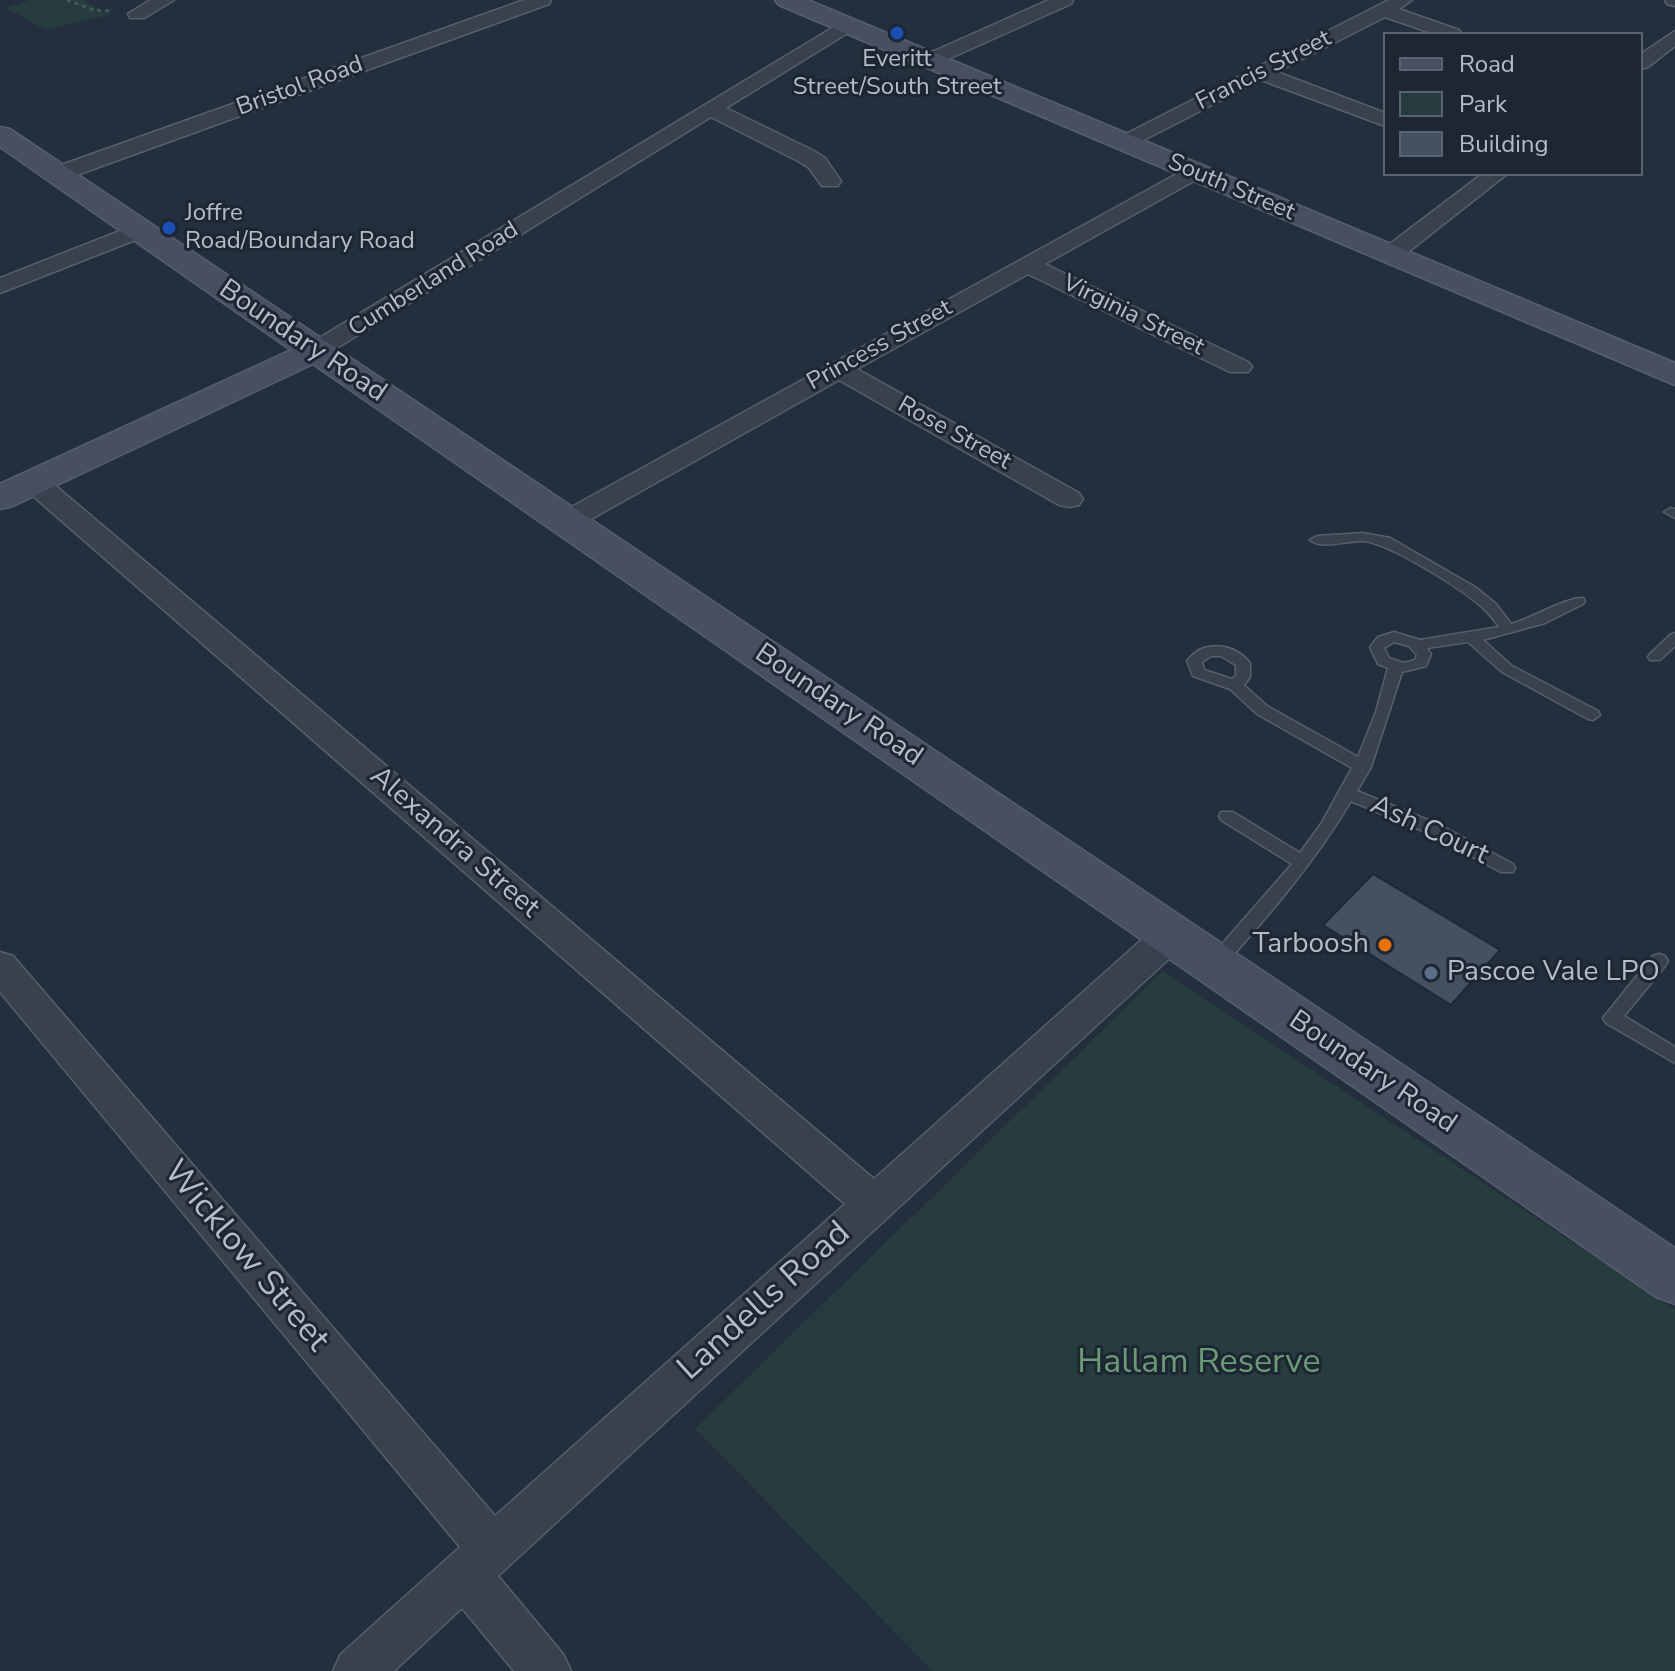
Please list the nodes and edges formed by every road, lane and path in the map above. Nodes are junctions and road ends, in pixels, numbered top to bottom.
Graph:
1 (67, 0) edge
2 (165, 0) edge
3 (542, 0) edge
4 (787, 0) edge
5 (1064, 0) edge
6 (1403, 0) edge
7 (1383, 10) junction
8 (113, 11) dead end
9 (137, 14) dead end
10 (847, 25) junction
11 (1446, 32) edge
12 (1675, 37) edge
13 (930, 60) junction
14 (1643, 61) edge
15 (1260, 73) junction
16 (713, 110) junction
17 (1383, 119) edge
18 (0, 135) edge
19 (1125, 142) junction
20 (1193, 172) junction
21 (58, 174) junction
22 (1493, 176) edge
23 (830, 181) dead end
24 (140, 230) junction
25 (1390, 255) junction
26 (1028, 265) junction
27 (0, 286) edge
28 (315, 351) junction
29 (1239, 367) dead end
30 (838, 369) junction
31 (1675, 375) edge
32 (34, 482) junction
33 (0, 498) edge
34 (1069, 499) dead end
35 (567, 521) junction
36 (1317, 540) dead end
37 (1578, 601) dead end
38 (1508, 629) junction
39 (1471, 637) junction
40 (1675, 638) edge
41 (1418, 645) junction
42 (1655, 657) dead end
43 (1396, 667) junction
44 (1235, 685) dead end
45 (1593, 715) dead end
46 (1363, 767) junction
47 (1349, 794) junction
48 (1227, 816) dead end
49 (1303, 863) junction
50 (1507, 868) dead end
51 (1171, 935) junction
52 (1659, 961) dead end
53 (1214, 965) junction
54 (0, 966) edge
55 (1675, 1056) edge
56 (874, 1204) junction
57 (1675, 1279) edge
58 (478, 1561) junction
59 (358, 1671) edge
60 (546, 1671) edge

1 - 8 path
2 - 9 street
3 - 21 street, Bristol Road
4 - 10 main road, South Street
5 - 13 street
6 - 7 street, Francis Street
7 - 11 street
7 - 15 street, Francis Street
10 - 13 main road, South Street
10 - 16 street, Cumberland Road
12 - 14 street
13 - 19 main road, South Street
15 - 17 street
15 - 19 street, Francis Street
16 - 23 street
16 - 28 street, Cumberland Road
18 - 21 main road, Boundary Road
19 - 20 main road, South Street
20 - 25 main road, South Street
20 - 26 street, Princess Street
21 - 24 main road, Boundary Road
22 - 25 street
24 - 27 street
24 - 28 main road, Boundary Road
25 - 31 main road, South Street
26 - 29 street, Virginia Street
26 - 30 street, Princess Street
28 - 32 main road, Cumberland Road
28 - 35 main road, Boundary Road
30 - 34 street, Rose Street
30 - 35 street, Princess Street
32 - 33 main road, Cumberland Road
32 - 56 street, Alexandra Street
35 - 51 main road, Boundary Road
36 - 38 lane
37 - 38 lane
38 - 39 lane
39 - 41 lane
39 - 45 lane
40 - 42 lane
41 - 43 lane
41 - 43 lane
43 - 46 lane
44 - 46 lane
46 - 47 lane
47 - 49 lane
47 - 50 lane, Ash Court
48 - 49 lane
49 - 53 lane
51 - 53 main road, Boundary Road
51 - 56 street, Landells Road
52 - 55 lane
53 - 57 main road, Boundary Road
54 - 58 street, Wicklow Street
56 - 58 street, Landells Road
58 - 59 street, Landells Road
58 - 60 street, Wicklow Street

